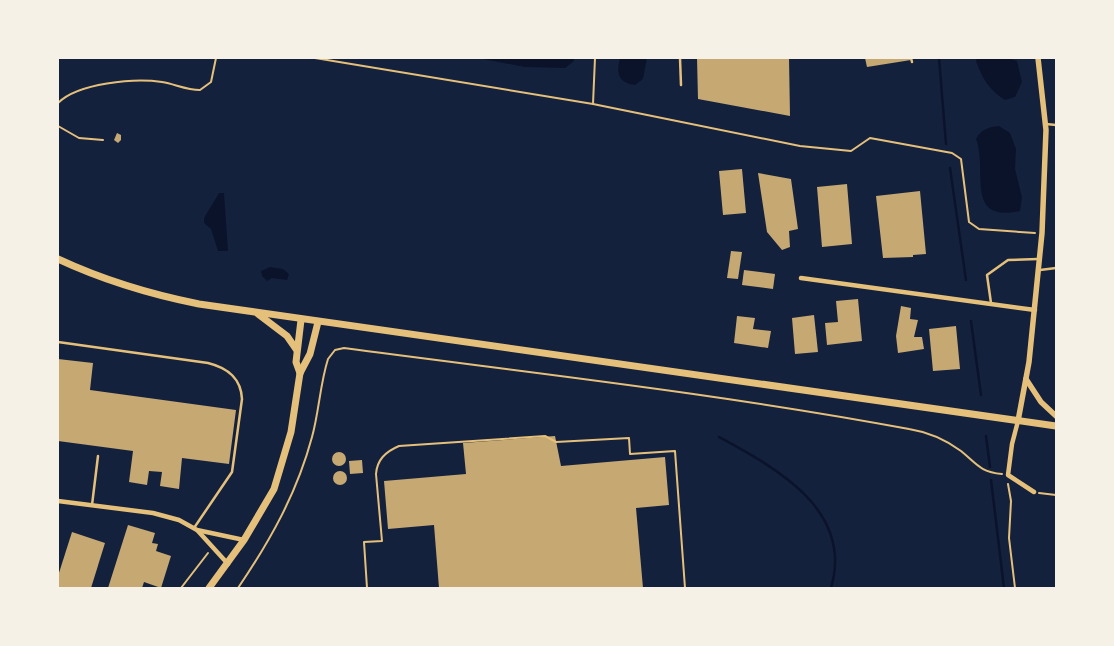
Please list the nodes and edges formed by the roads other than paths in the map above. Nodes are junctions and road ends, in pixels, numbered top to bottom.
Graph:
1 (680, 58) edge
2 (911, 58) edge
3 (1038, 58) edge
4 (912, 62) dead end
5 (681, 85) dead end
6 (1046, 124) junction
7 (1056, 125) edge
8 (58, 258) edge
9 (1040, 259) junction
10 (1056, 268) edge
11 (1038, 270) junction
12 (801, 278) dead end
13 (991, 304) junction
14 (1034, 310) junction
15 (258, 314) junction
16 (301, 320) junction
17 (318, 322) junction
18 (58, 342) edge
19 (296, 349) junction
20 (300, 373) junction
21 (1026, 379) junction
22 (1056, 416) edge
23 (1018, 421) junction
24 (1056, 426) edge
25 (98, 456) dead end
26 (1034, 492) road end
27 (58, 501) edge
28 (92, 505) junction
29 (196, 529) junction
30 (244, 540) junction
31 (228, 565) junction
32 (209, 588) edge

1 - 5 lane
2 - 4 lane
3 - 6 street
6 - 7 lane
6 - 9 street
8 - 15 main road
9 - 11 street
9 - 13 lane
10 - 11 lane
11 - 14 street
12 - 13 street
13 - 14 street
14 - 21 street
15 - 16 main road
15 - 19 main road
16 - 17 main road
16 - 19 main road
17 - 20 main road
17 - 23 main road
18 - 29 lane
19 - 20 main road
20 - 30 main road
21 - 22 street
21 - 23 street
23 - 24 main road
23 - 26 street
25 - 28 lane
27 - 28 street
28 - 29 street
29 - 30 street
29 - 31 street
30 - 31 main road
31 - 32 main road

